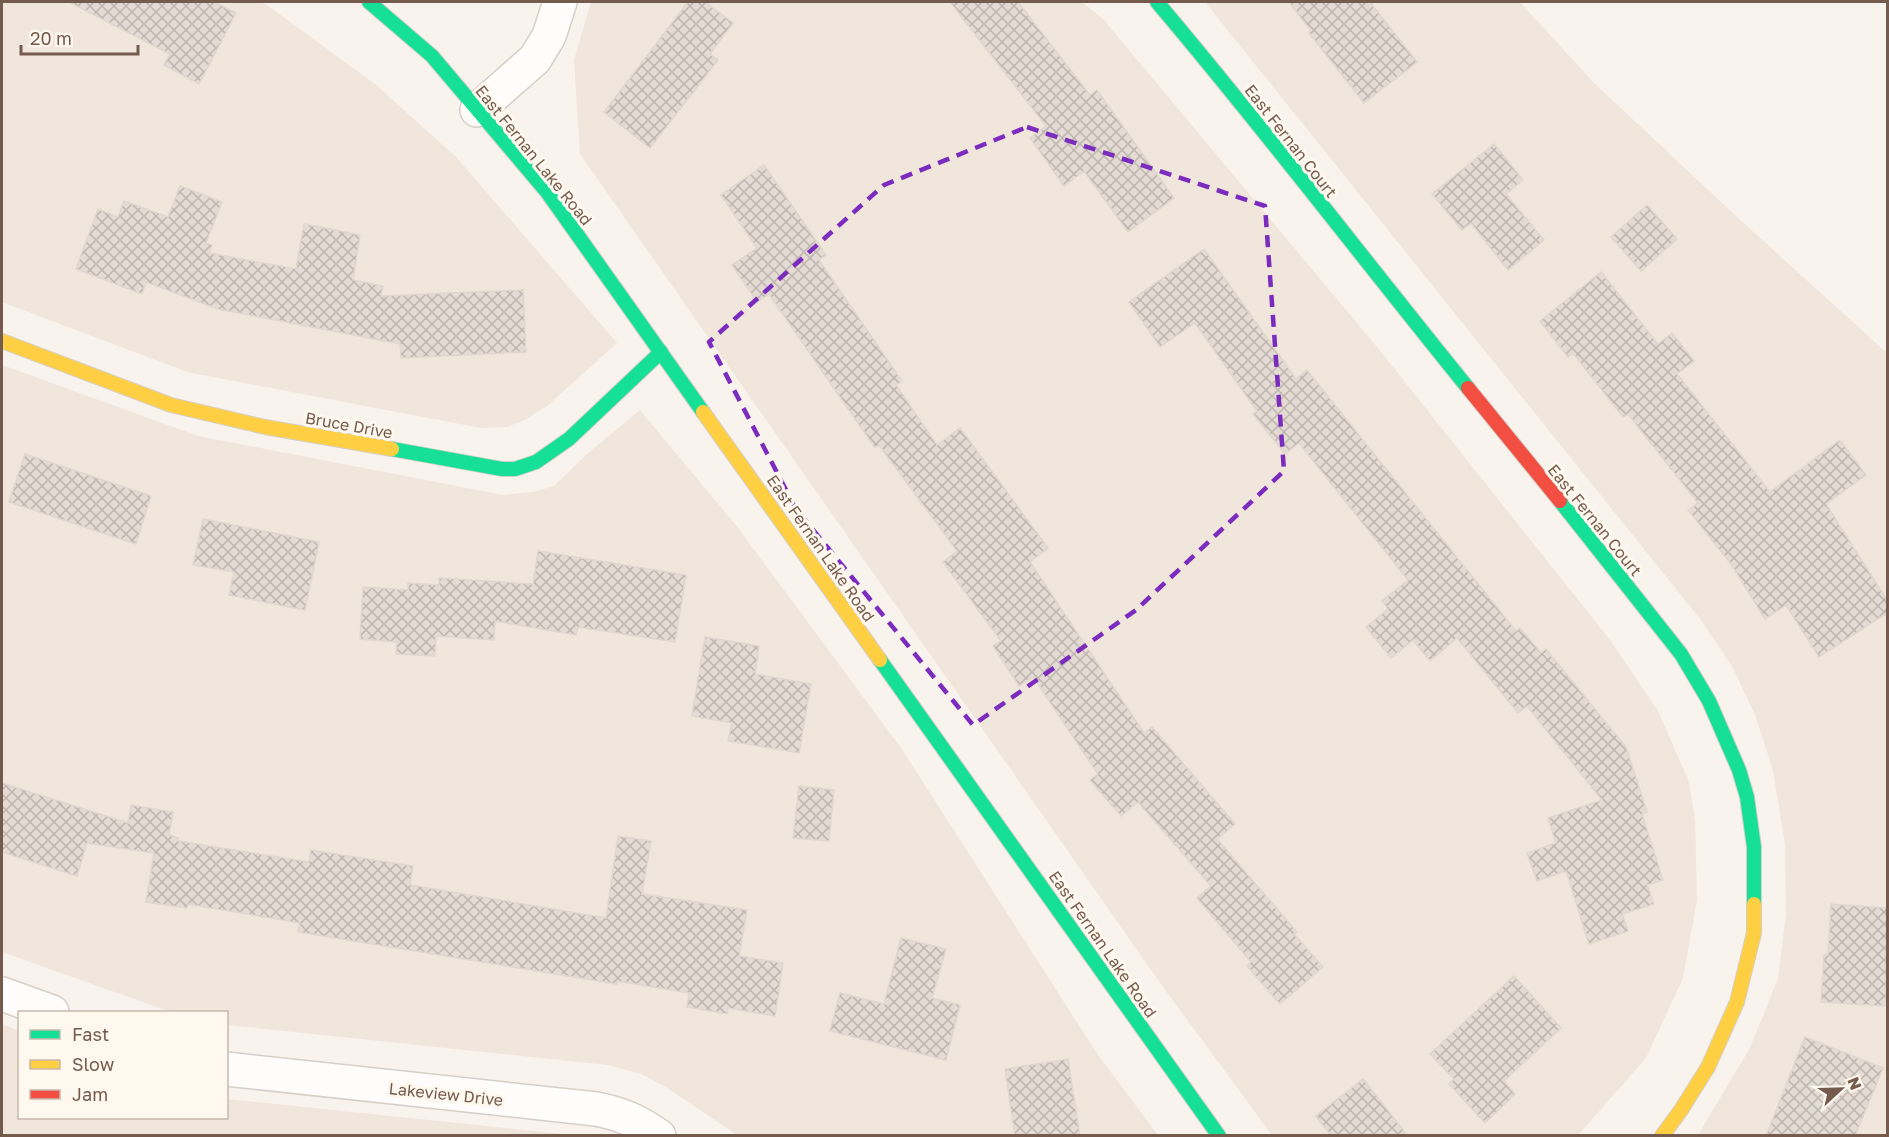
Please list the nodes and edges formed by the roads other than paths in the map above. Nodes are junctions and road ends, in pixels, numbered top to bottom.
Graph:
1 (369, 2) edge
2 (560, 2) edge
3 (1157, 2) edge
4 (477, 110) junction
5 (2, 341) edge
6 (661, 352) junction
7 (2, 994) edge
8 (49, 1011) edge
9 (228, 1069) edge
10 (659, 1136) edge
11 (1219, 1136) edge
12 (1662, 1136) edge

1 - 4 street, East Fernan Lake Road
2 - 4 street
3 - 12 street, East Fernan Court
4 - 6 street, East Fernan Lake Road
5 - 6 street, Bruce Drive
6 - 11 street, East Fernan Lake Road
7 - 8 street
9 - 10 street, Lakeview Drive

